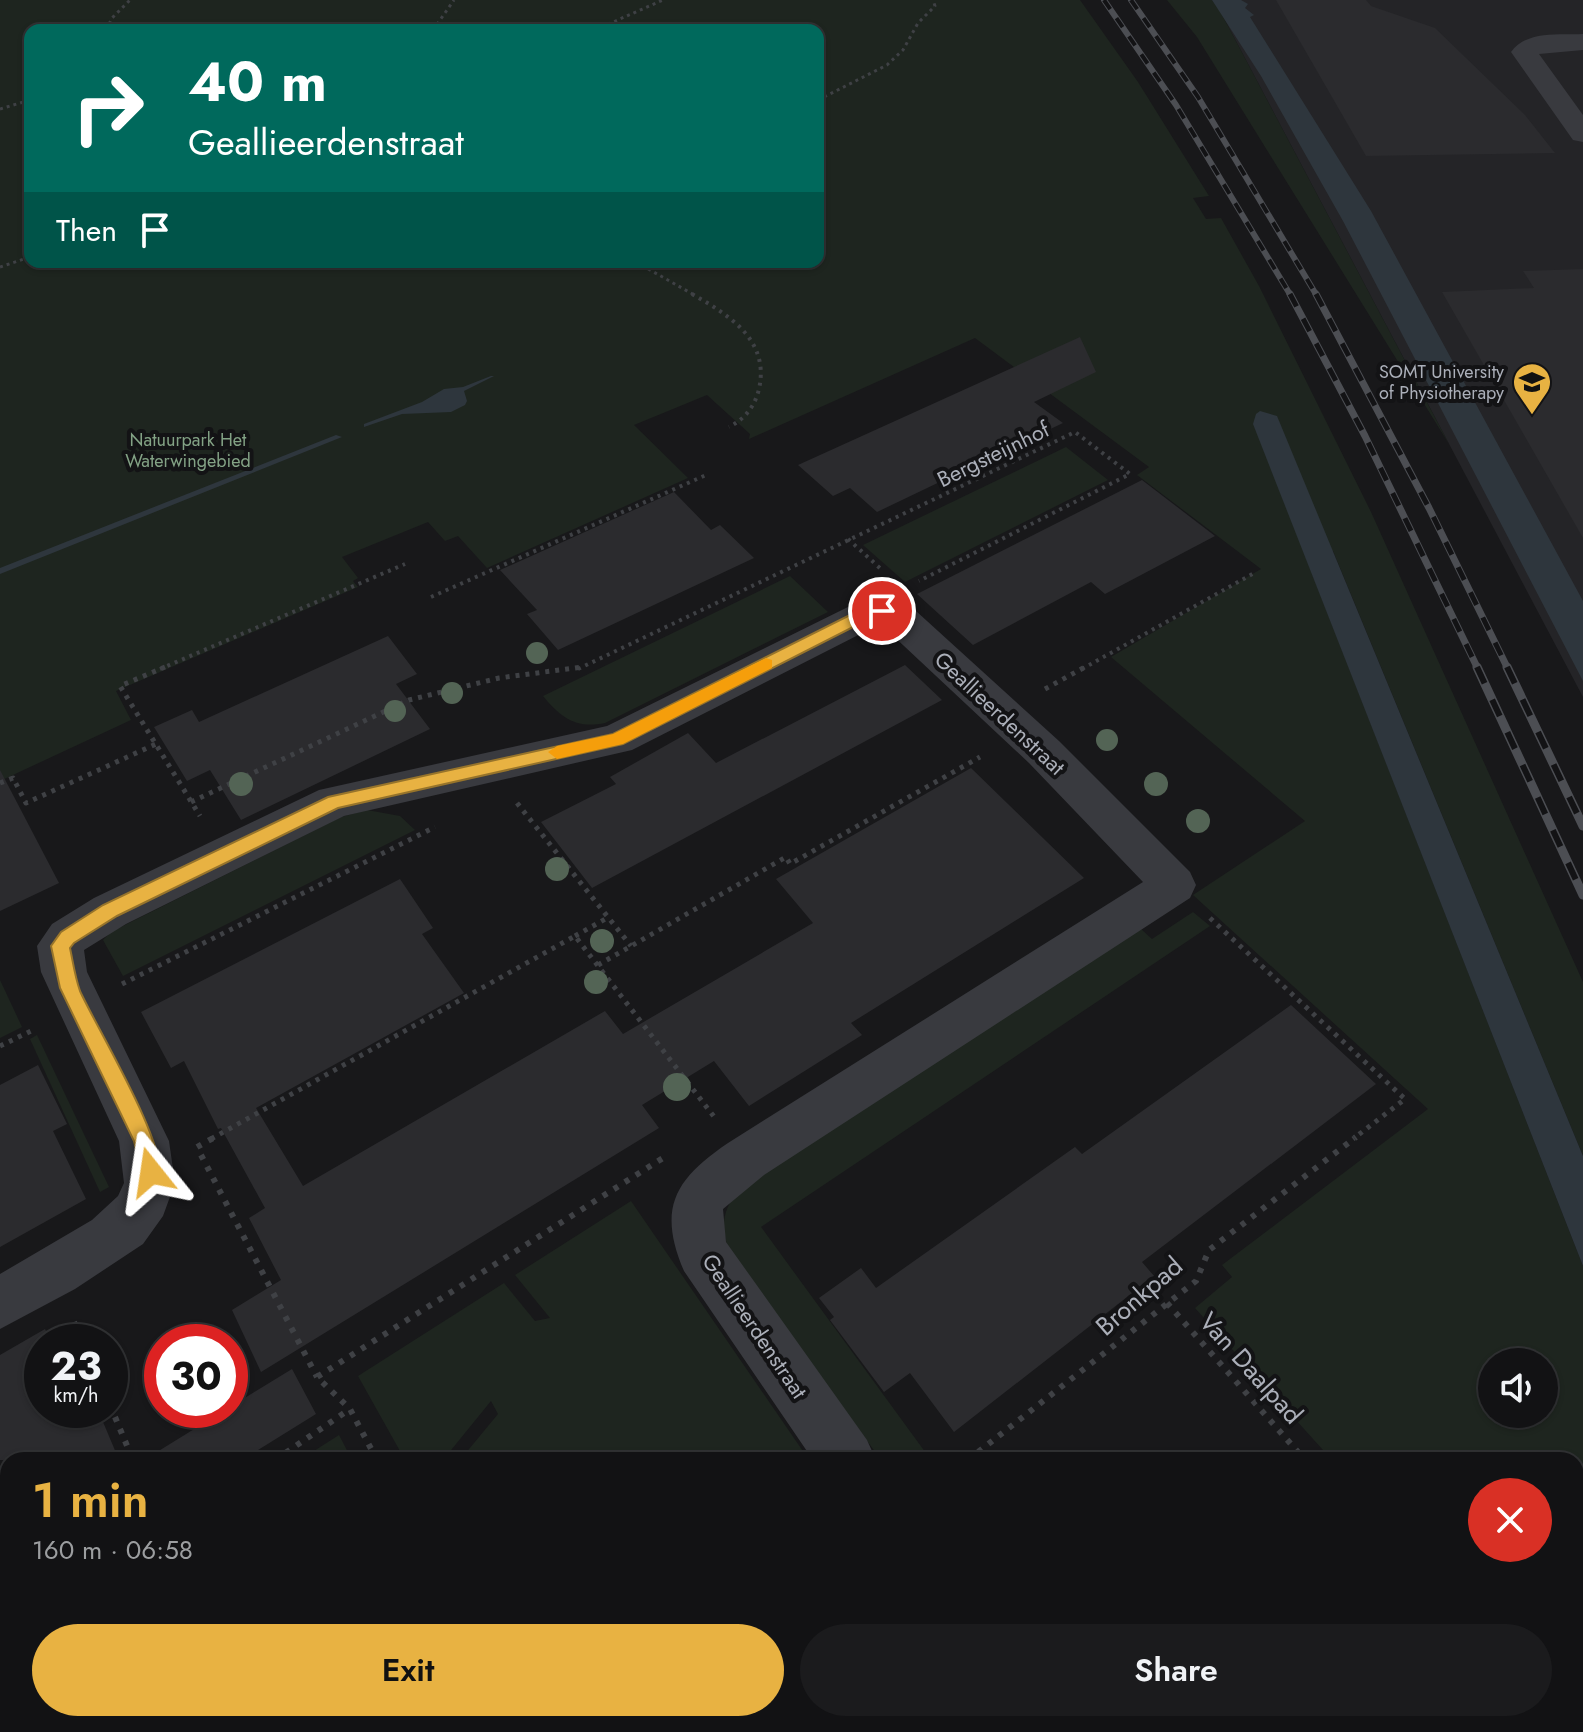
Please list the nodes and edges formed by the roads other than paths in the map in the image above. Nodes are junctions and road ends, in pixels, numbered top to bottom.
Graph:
1 (1583, 42) edge
2 (1583, 134) edge
3 (0, 1303) edge
4 (841, 1452) edge

1 - 2 street
3 - 4 street, Geallieerdenstraat

